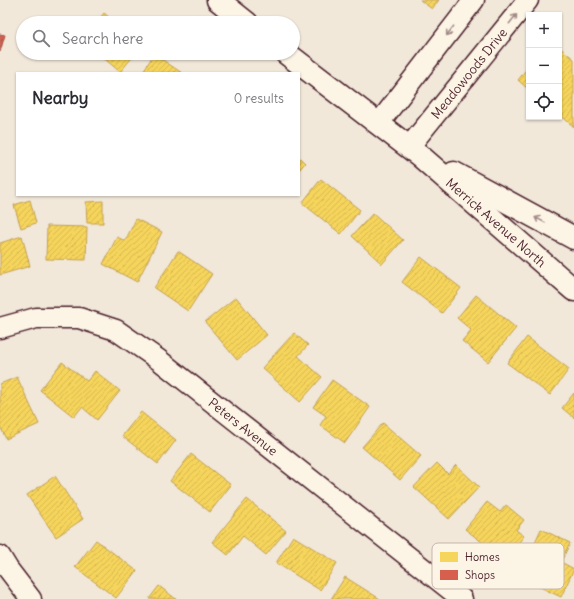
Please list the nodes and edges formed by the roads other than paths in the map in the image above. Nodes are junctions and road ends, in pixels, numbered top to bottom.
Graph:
1 (218, 0) edge
2 (474, 0) edge
3 (528, 0) edge
4 (238, 16) edge
5 (295, 60) edge
6 (379, 123) junction
7 (414, 151) junction
8 (574, 238) edge
9 (574, 290) edge
10 (0, 328) edge
11 (0, 556) edge
12 (432, 575) edge
13 (449, 589) edge
14 (31, 599) edge
15 (462, 599) edge

1 - 4 main road
2 -> 6 street
7 -> 3 street, Meadowoods Drive
5 - 6 main road, Merrick Avenue North
6 - 7 main road, Merrick Avenue North
8 -> 7 main road, Merrick Avenue North
7 - 9 main road, Merrick Avenue North
10 - 12 street, Peters Avenue
11 - 14 street
13 - 15 street, Peters Avenue

